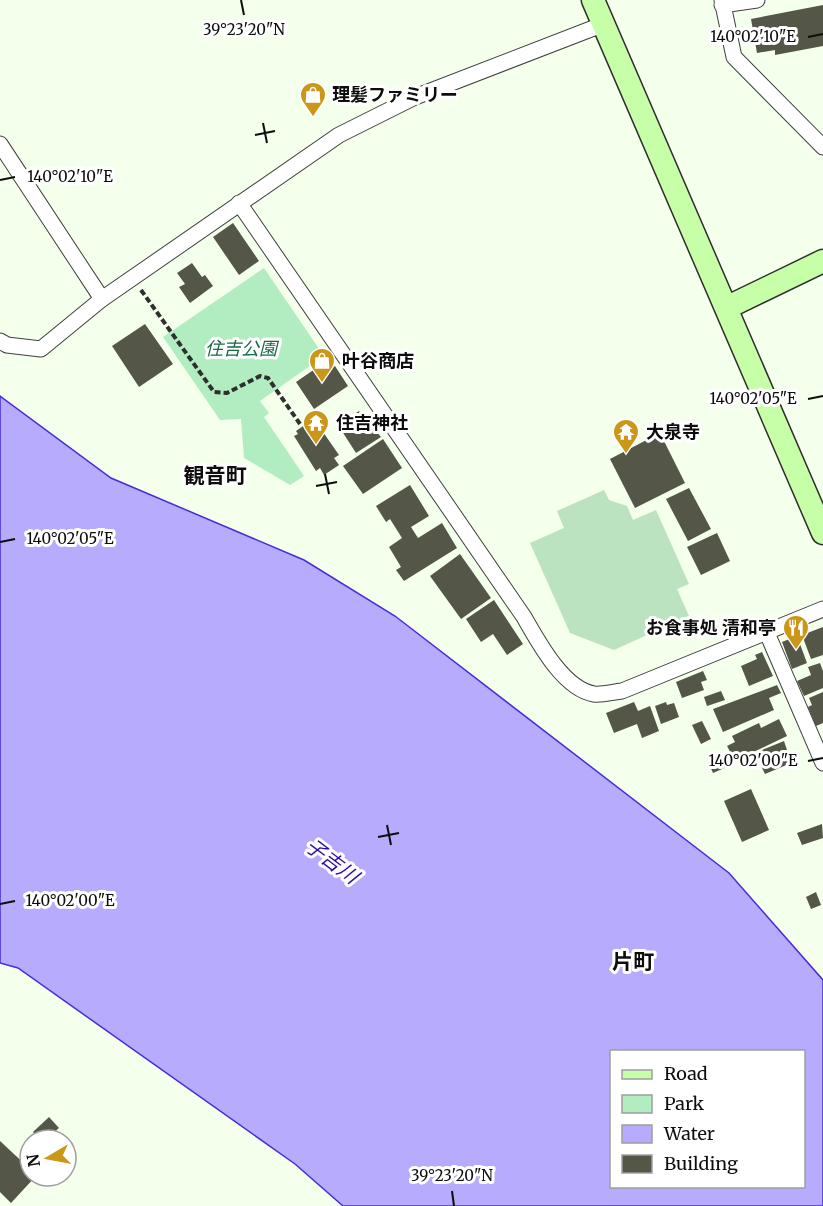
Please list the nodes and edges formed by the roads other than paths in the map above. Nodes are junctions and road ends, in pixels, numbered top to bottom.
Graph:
1 (593, 0) edge
2 (757, 0) edge
3 (722, 3) edge
4 (604, 24) junction
5 (0, 144) edge
6 (823, 147) edge
7 (239, 203) junction
8 (823, 261) edge
9 (102, 299) junction
10 (728, 307) junction
11 (0, 341) edge
12 (823, 533) edge
13 (823, 609) edge
14 (767, 633) junction
15 (823, 763) edge

1 - 4 street
2 - 3 street
3 - 6 street
4 - 7 street
4 - 10 street
5 - 9 street
7 - 9 street
7 - 14 street
8 - 10 street
9 - 11 street
10 - 12 street
13 - 14 street
14 - 15 street

